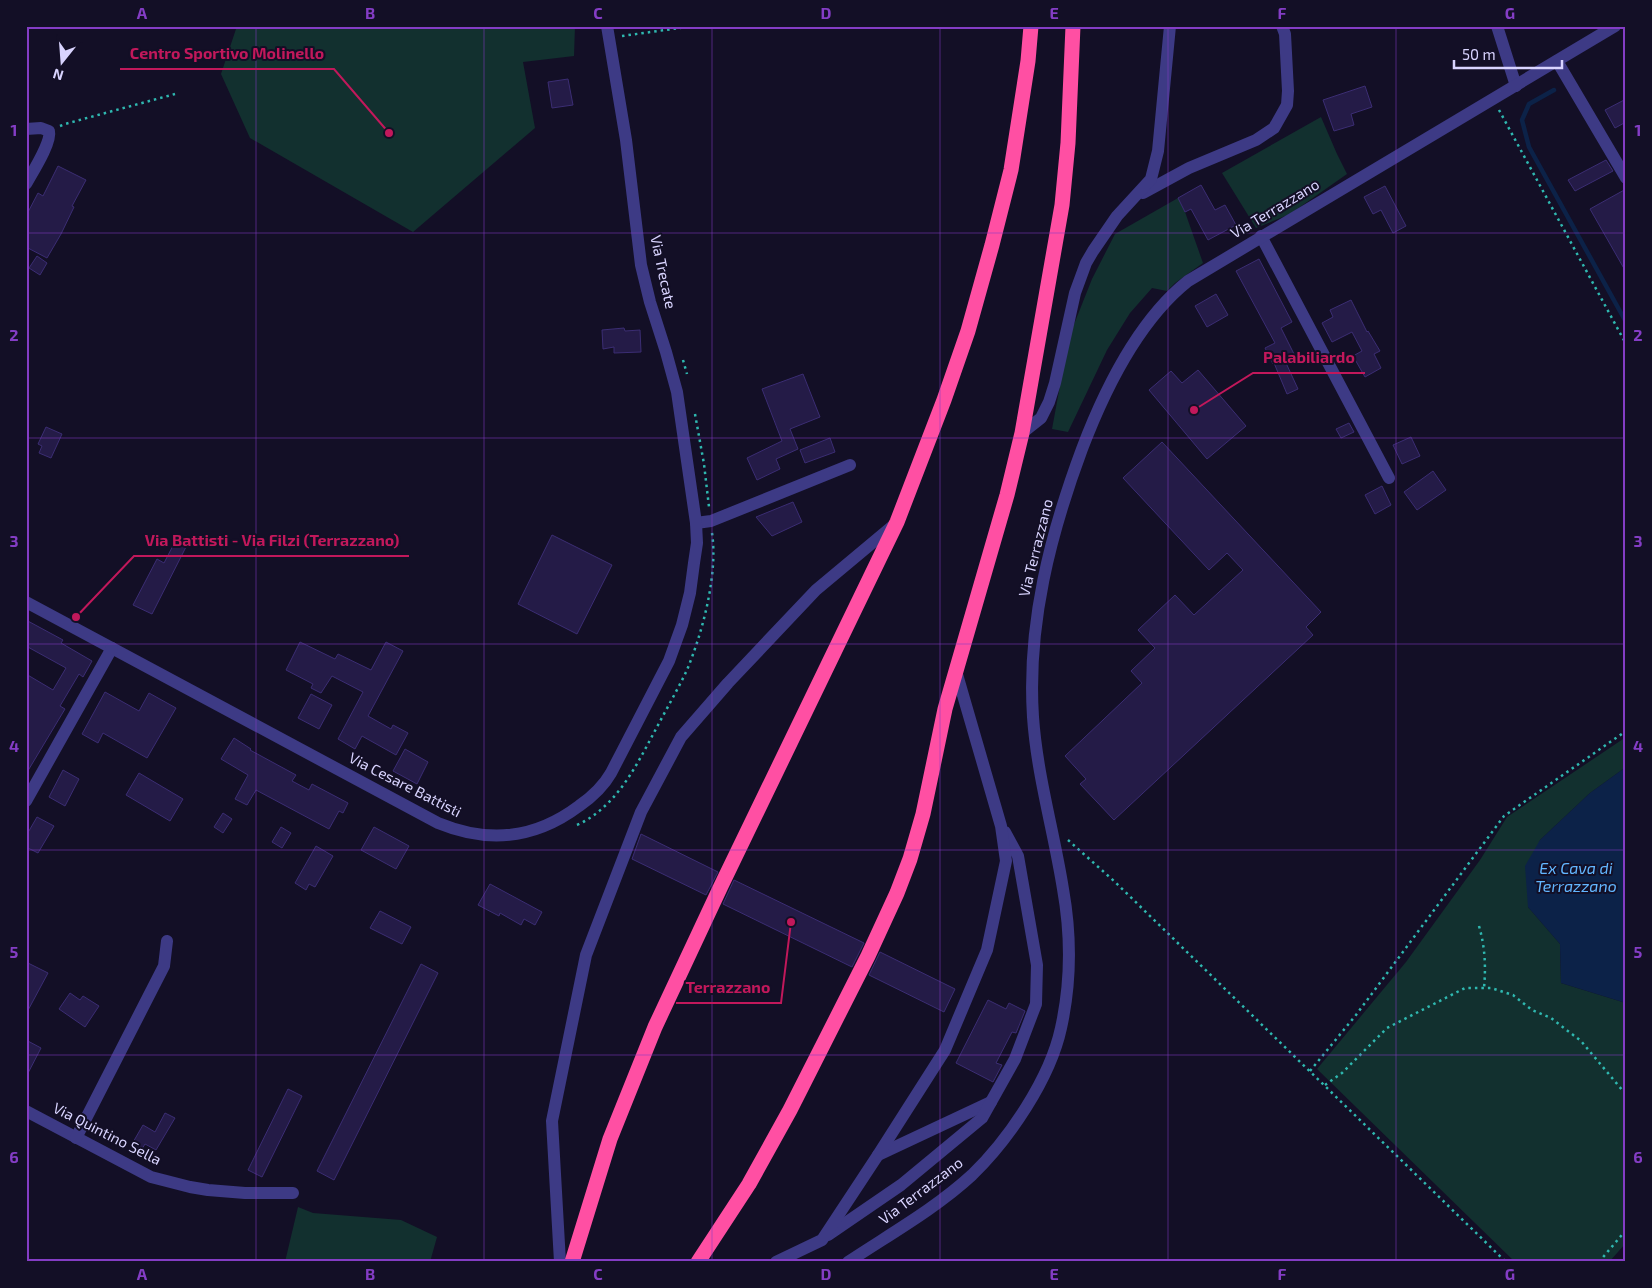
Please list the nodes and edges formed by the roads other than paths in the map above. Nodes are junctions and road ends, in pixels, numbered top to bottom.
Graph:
1 (607, 26) edge
2 (1031, 26) edge
3 (1073, 26) edge
4 (1170, 26) edge
5 (1282, 26) edge
6 (1497, 26) edge
7 (1615, 26) edge
8 (1557, 61) junction
9 (1516, 86) junction
10 (26, 129) edge
11 (1626, 178) edge
12 (26, 184) edge
13 (1136, 197) junction
14 (1261, 236) junction
15 (1022, 432) junction
16 (850, 465) dead end
17 (1389, 478) dead end
18 (896, 522) junction
19 (696, 523) junction
20 (26, 602) edge
21 (112, 648) junction
22 (956, 671) junction
23 (26, 800) edge
24 (1002, 826) junction
25 (167, 941) dead end
26 (990, 1102) junction
27 (26, 1111) edge
28 (76, 1138) junction
29 (878, 1155) junction
30 (293, 1193) dead end
31 (822, 1240) junction
32 (560, 1262) edge
33 (572, 1262) edge
34 (698, 1262) edge
35 (776, 1262) edge
36 (848, 1262) edge

1 - 19 street, Via Trecate
2 - 18 highway
3 - 15 highway
4 - 13 street
5 - 13 street
6 - 9 street
7 - 8 street, Via Terrazzano
8 - 9 street, Via Terrazzano
8 - 11 street
9 - 14 street, Via Terrazzano
10 - 12 street
13 - 15 street
14 - 17 street
14 - 36 street, Via Terrazzano
15 - 22 highway
16 - 19 street
18 - 32 street
18 - 33 highway
19 - 21 street, Via Cesare Battisti
20 - 21 street, Via Cesare Battisti
21 - 23 street
22 - 24 street
22 - 34 highway
24 - 26 street
24 - 29 street
25 - 28 street
26 - 29 street
26 - 31 street
27 - 28 street, Via Quintino Sella
28 - 30 street, Via Quintino Sella
29 - 31 street
31 - 35 street

